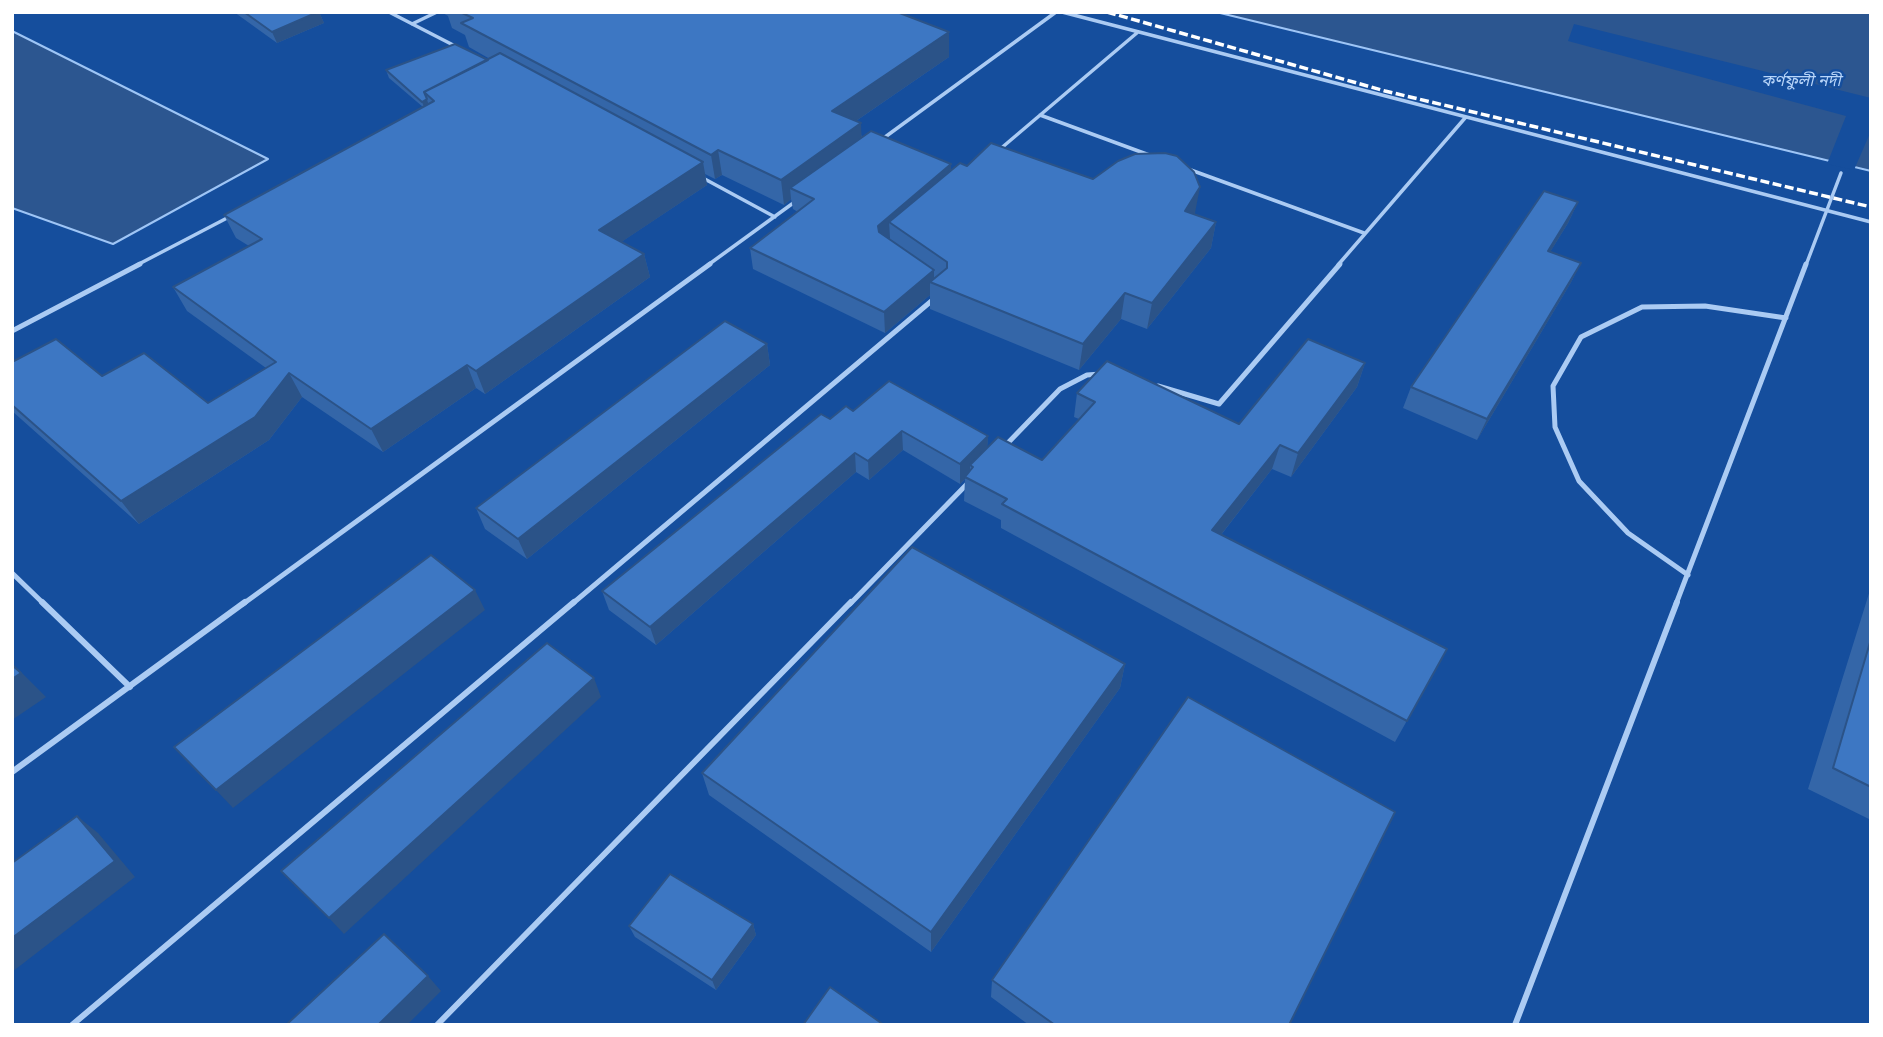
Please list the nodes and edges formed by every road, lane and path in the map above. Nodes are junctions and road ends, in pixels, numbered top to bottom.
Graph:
1 (389, 12) edge
2 (437, 12) edge
3 (1056, 12) edge
4 (1062, 12) edge
5 (412, 24) junction
6 (1138, 32) junction
7 (459, 48) edge
8 (1040, 115) junction
9 (1465, 118) junction
10 (876, 143) edge
11 (989, 158) edge
12 (1157, 158) edge
13 (1182, 167) edge
14 (690, 170) edge
15 (1841, 173) dead end
16 (797, 201) edge
17 (1827, 212) junction
18 (235, 214) edge
19 (775, 217) junction
20 (1871, 222) edge
21 (1364, 233) junction
22 (943, 291) edge
23 (1786, 318) junction
24 (12, 331) edge
25 (1113, 372) edge
26 (1153, 384) edge
27 (992, 458) edge
28 (973, 478) edge
29 (12, 573) edge
30 (1688, 575) junction
31 (130, 687) junction
32 (12, 772) edge
33 (72, 1025) edge
34 (437, 1025) edge
35 (1515, 1025) edge

1 - 5 lane
2 - 5 lane
3 - 10 lane
4 - 6 lane
5 - 7 lane
6 - 8 lane
6 - 9 lane
8 - 11 lane
8 - 12 lane
9 - 17 lane
9 - 21 lane
13 - 21 lane
14 - 19 lane
15 - 17 lane
16 - 19 lane
17 - 20 lane
17 - 23 lane
18 - 24 lane
19 - 31 lane
21 - 26 lane
22 - 33 lane
23 - 30 lane
23 - 30 lane
25 - 27 lane
28 - 34 lane
29 - 31 lane
30 - 35 lane
31 - 32 lane

